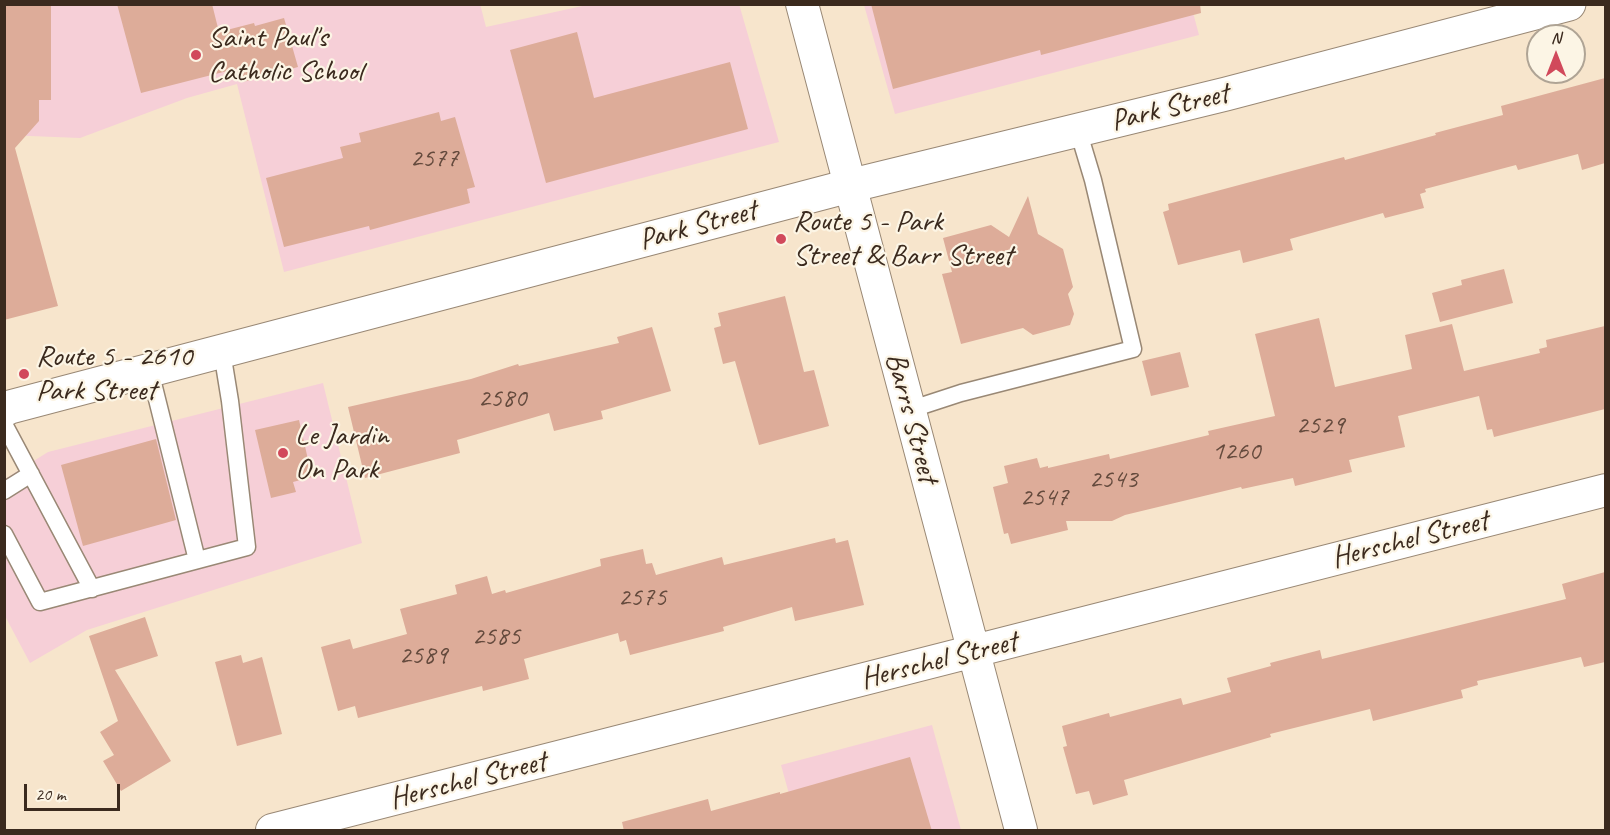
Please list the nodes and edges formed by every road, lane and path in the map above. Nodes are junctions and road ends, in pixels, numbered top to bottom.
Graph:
1 (802, 4) edge
2 (1569, 4) edge
3 (1078, 130) junction
4 (849, 186) junction
5 (222, 352) junction
6 (150, 371) junction
7 (4, 410) edge
8 (909, 410) junction
9 (4, 424) edge
10 (31, 474) junction
11 (1605, 490) edge
12 (4, 491) edge
13 (4, 534) edge
14 (197, 560) junction
15 (92, 589) junction
16 (974, 651) junction
17 (272, 831) edge
18 (1021, 831) edge

1 - 4 street, Barrs Street
2 - 3 street, Park Street
3 - 4 street, Park Street
3 - 8 lane
4 - 5 street, Park Street
4 - 8 street, Barrs Street
5 - 6 street, Park Street
5 - 14 lane
6 - 7 street, Park Street
6 - 14 lane
8 - 16 street, Barrs Street
9 - 10 lane
10 - 12 lane
10 - 15 lane
11 - 16 street, Herschel Street
13 - 15 lane
14 - 15 lane
16 - 17 street, Herschel Street
16 - 18 street, Barrs Street

